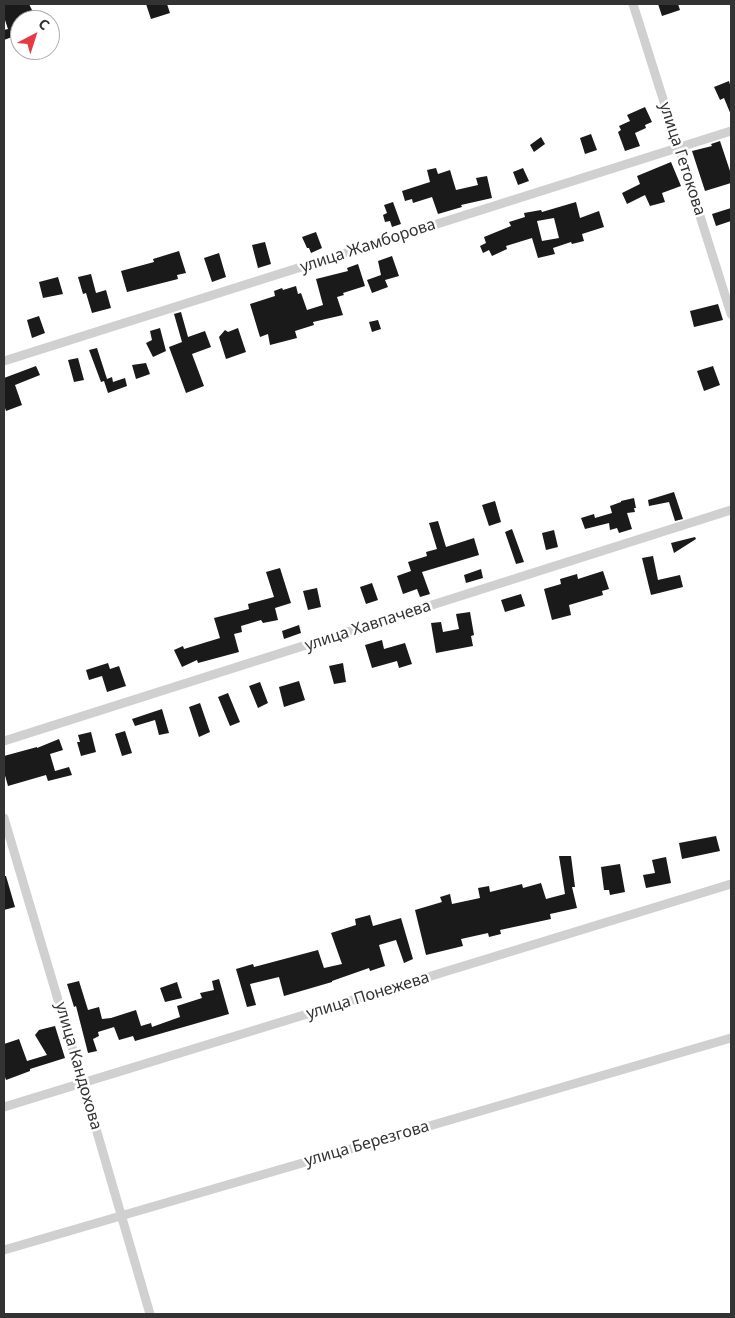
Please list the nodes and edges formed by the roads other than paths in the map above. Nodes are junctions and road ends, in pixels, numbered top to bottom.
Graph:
1 (633, 4) edge
2 (731, 131) edge
3 (679, 148) junction
4 (731, 314) edge
5 (4, 361) edge
6 (731, 510) edge
7 (4, 741) edge
8 (4, 818) edge
9 (731, 884) edge
10 (731, 1038) edge
11 (83, 1084) junction
12 (4, 1107) edge
13 (121, 1216) junction
14 (4, 1250) edge
15 (150, 1314) edge

1 - 3 street, улица Гетокова
2 - 3 street, улица Жамборова
3 - 4 street, улица Гетокова
3 - 5 street, улица Жамборова
6 - 7 street, улица Хавпачева
8 - 11 street, улица Кандохова
9 - 11 street, улица Понежева
10 - 13 street, улица Березгова
11 - 12 street, улица Понежева
11 - 13 street, улица Кандохова
13 - 14 street, улица Березгова
13 - 15 street, улица Кандохова

